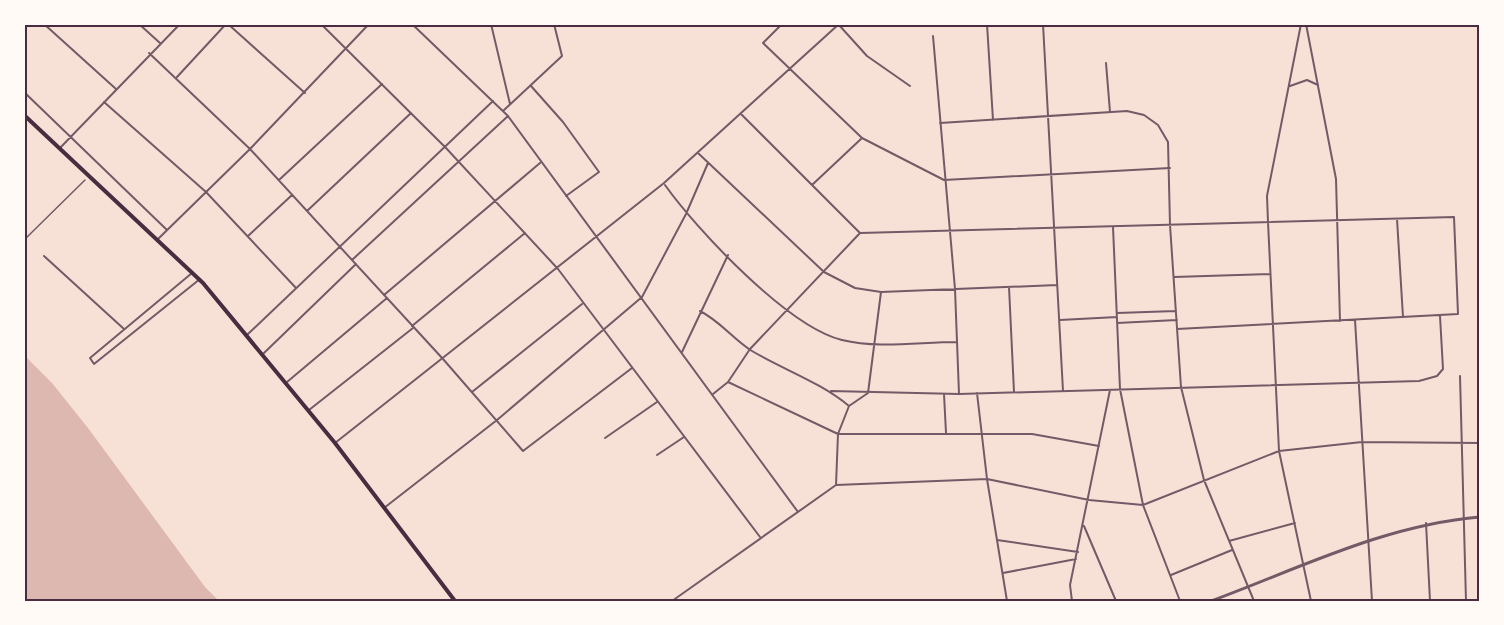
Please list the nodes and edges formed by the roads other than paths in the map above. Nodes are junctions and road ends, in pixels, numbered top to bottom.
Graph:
1 (44, 24) edge
2 (139, 24) edge
3 (180, 24) edge
4 (227, 24) edge
5 (321, 24) edge
6 (369, 24) edge
7 (412, 24) edge
8 (491, 24) edge
9 (555, 24) edge
10 (782, 24) edge
11 (839, 24) edge
12 (987, 24) edge
13 (1044, 24) edge
14 (1301, 24) edge
15 (1306, 24) edge
16 (933, 36) dead end
17 (160, 43) junction
18 (348, 48) junction
19 (149, 53) junction
20 (1106, 63) dead end
21 (789, 70) junction
22 (177, 78) junction
23 (383, 84) junction
24 (531, 86) junction
25 (910, 86) dead end
26 (1318, 86) junction
27 (1289, 87) junction
28 (116, 88) junction
29 (24, 92) edge
30 (305, 93) junction
31 (493, 101) junction
32 (104, 102) junction
33 (510, 104) junction
34 (503, 111) junction
35 (1110, 112) junction
36 (411, 113) junction
37 (741, 114) junction
38 (24, 115) edge
39 (508, 116) junction
40 (1049, 116) junction
41 (993, 120) junction
42 (940, 123) junction
43 (70, 137) junction
44 (862, 138) junction
45 (446, 148) junction
46 (59, 149) junction
47 (250, 149) junction
48 (698, 153) junction
49 (459, 162) junction
50 (541, 163) junction
51 (708, 163) junction
52 (1170, 168) junction
53 (1052, 174) junction
54 (85, 180) dead end
55 (279, 180) junction
56 (944, 180) junction
57 (664, 183) junction
58 (812, 185) junction
59 (206, 192) junction
60 (292, 195) junction
61 (566, 196) junction
62 (495, 201) junction
63 (307, 211) junction
64 (686, 214) junction
65 (1397, 219) junction
66 (1337, 221) junction
67 (1268, 222) junction
68 (1170, 225) junction
69 (1113, 227) junction
70 (1054, 229) junction
71 (167, 230) junction
72 (949, 231) junction
73 (525, 233) junction
74 (860, 233) junction
75 (247, 236) junction
76 (158, 238) junction
77 (597, 239) junction
78 (24, 240) edge
79 (339, 246) junction
80 (728, 255) junction
81 (44, 256) dead end
82 (352, 260) junction
83 (356, 264) junction
84 (558, 269) junction
85 (193, 272) junction
86 (824, 272) junction
87 (1271, 274) junction
88 (1174, 277) junction
89 (200, 279) junction
90 (1057, 285) junction
91 (1009, 287) junction
92 (296, 288) junction
93 (955, 289) junction
94 (881, 292) junction
95 (384, 295) junction
96 (642, 297) junction
97 (387, 298) junction
98 (583, 303) junction
99 (1176, 310) junction
100 (700, 311) junction
101 (786, 312) junction
102 (1117, 315) junction
103 (1440, 315) junction
104 (1403, 317) junction
105 (1059, 320) junction
106 (1177, 320) junction
107 (1355, 320) junction
108 (1340, 321) junction
109 (1117, 323) junction
110 (1274, 325) junction
111 (413, 326) junction
112 (124, 329) junction
113 (1177, 329) junction
114 (604, 331) junction
115 (248, 334) junction
116 (957, 342) junction
117 (876, 343) junction
118 (750, 350) junction
119 (682, 352) junction
120 (264, 353) junction
121 (443, 359) junction
122 (632, 368) junction
123 (1460, 376) dead end
124 (287, 382) junction
125 (728, 382) junction
126 (1358, 382) junction
127 (1277, 385) junction
128 (1180, 387) junction
129 (1120, 389) junction
130 (1110, 390) junction
131 (831, 391) junction
132 (1063, 391) junction
133 (472, 392) junction
134 (1014, 392) junction
135 (868, 393) junction
136 (977, 393) junction
137 (713, 394) junction
138 (944, 394) junction
139 (959, 394) junction
140 (657, 401) junction
141 (849, 406) junction
142 (309, 410) junction
143 (497, 420) junction
144 (838, 434) junction
145 (946, 434) junction
146 (980, 435) junction
147 (684, 437) junction
148 (605, 438) dead end
149 (1362, 442) junction
150 (336, 443) junction
151 (1461, 443) junction
152 (1480, 443) edge
153 (1099, 446) junction
154 (1279, 451) junction
155 (657, 455) dead end
156 (987, 479) junction
157 (1204, 480) junction
158 (836, 484) junction
159 (1089, 500) junction
160 (1143, 505) junction
161 (384, 508) junction
162 (798, 512) junction
163 (1480, 517) edge
164 (1463, 518) junction
165 (1295, 523) junction
166 (1426, 524) junction
167 (1084, 525) junction
168 (759, 537) junction
169 (1369, 539) junction
170 (997, 540) junction
171 (1229, 541) junction
172 (1232, 550) junction
173 (1078, 552) junction
174 (1076, 560) junction
175 (1304, 565) junction
176 (1003, 573) junction
177 (1170, 575) junction
178 (1248, 587) junction
179 (455, 601) edge
180 (672, 601) edge
181 (1007, 601) edge
182 (1072, 601) edge
183 (1116, 601) edge
184 (1180, 601) edge
185 (1211, 601) edge
186 (1254, 601) edge
187 (1311, 601) edge
188 (1372, 601) edge
189 (1430, 601) edge
190 (1466, 601) edge

1 - 28 street
2 - 17 street
3 - 17 street
4 - 22 street
4 - 30 street
5 - 18 street
6 - 18 street
7 - 31 street
8 - 33 street
9 - 24 street
10 - 21 street
11 - 21 street
11 - 25 street
12 - 41 street
13 - 40 street
14 - 27 street
15 - 26 street
16 - 42 street
17 - 19 street
18 - 23 street
18 - 30 street
19 - 22 street
19 - 28 street
20 - 35 street
21 - 37 street
21 - 44 street
22 - 47 street
23 - 36 street
23 - 55 street
24 - 33 street
24 - 61 street
26 - 27 street
26 - 66 street
27 - 67 street
28 - 32 street
29 - 43 street
30 - 47 street
31 - 34 street
31 - 45 street
32 - 43 street
32 - 59 street
33 - 34 street
34 - 39 street
35 - 40 street
35 - 52 street
36 - 45 street
36 - 63 street
37 - 48 street
37 - 58 street
38 - 46 main road
39 - 49 street
39 - 50 street
40 - 41 street
40 - 53 street
41 - 42 street
42 - 56 street
43 - 46 street
43 - 71 street
44 - 56 street
44 - 58 street
45 - 49 street
45 - 79 street
46 - 76 main road
47 - 55 street
47 - 59 street
48 - 51 street
48 - 57 street
49 - 62 street
49 - 82 street
50 - 61 street
50 - 62 street
51 - 64 street
51 - 86 street
52 - 53 street
52 - 68 street
53 - 56 street
53 - 70 street
54 - 78 street
55 - 60 street
56 - 72 street
57 - 64 street
57 - 77 street
58 - 74 street
59 - 71 street
59 - 75 street
60 - 63 street
60 - 75 street
61 - 77 street
62 - 73 street
62 - 95 street
63 - 79 street
64 - 80 street
64 - 96 street
65 - 66 street
65 - 103 street
65 - 104 street
66 - 67 street
66 - 108 street
67 - 68 street
67 - 87 street
68 - 69 street
68 - 88 street
69 - 70 street
69 - 102 street
70 - 72 street
70 - 90 street
71 - 76 street
72 - 74 street
72 - 93 street
73 - 84 street
73 - 111 street
74 - 86 street
75 - 92 street
76 - 85 main road
77 - 84 street
77 - 96 street
79 - 82 street
79 - 92 street
80 - 100 street
80 - 101 street
81 - 112 street
82 - 83 street
83 - 95 street
83 - 120 street
84 - 98 street
84 - 121 street
85 - 89 main road
85 - 112 street
86 - 94 street
86 - 101 street
87 - 88 street
87 - 110 street
88 - 99 street
89 - 112 street
89 - 115 main road
90 - 91 street
90 - 105 street
91 - 93 street
91 - 134 street
92 - 115 street
93 - 94 street
93 - 116 street
94 - 117 street
95 - 97 street
96 - 114 street
96 - 119 street
97 - 111 street
97 - 124 street
98 - 114 street
98 - 133 street
99 - 102 street
99 - 106 street
100 - 118 street
100 - 119 street
101 - 117 street
101 - 118 street
102 - 105 street
102 - 109 street
103 - 104 street
103 - 126 street
104 - 107 street
105 - 132 street
106 - 109 street
106 - 113 street
107 - 108 street
107 - 126 street
108 - 110 street
109 - 129 street
110 - 113 street
110 - 127 street
111 - 121 street
111 - 142 street
113 - 128 street
114 - 122 street
114 - 143 street
115 - 120 main road
116 - 117 street
116 - 139 street
117 - 135 street
118 - 125 street
118 - 131 street
119 - 137 street
120 - 124 main road
121 - 133 street
121 - 150 street
122 - 140 street
122 - 143 street
123 - 151 street
124 - 142 main road
125 - 137 street
125 - 144 street
126 - 127 street
126 - 149 street
127 - 128 street
127 - 154 street
128 - 129 street
128 - 157 street
129 - 130 street
129 - 160 street
130 - 132 street
130 - 153 street
131 - 135 street
131 - 141 street
132 - 134 street
133 - 143 street
134 - 136 street
135 - 138 street
135 - 141 street
136 - 139 street
136 - 146 street
137 - 162 street
138 - 139 street
138 - 145 street
140 - 147 street
140 - 148 street
141 - 144 street
142 - 150 main road
143 - 161 street
144 - 145 street
144 - 158 street
145 - 146 street
146 - 153 street
146 - 156 street
147 - 155 street
147 - 168 street
149 - 151 street
149 - 154 street
149 - 169 street
150 - 161 main road
151 - 152 street
151 - 164 street
153 - 159 street
154 - 157 street
154 - 165 street
156 - 158 street
156 - 159 street
156 - 170 street
157 - 160 street
157 - 171 street
158 - 162 street
159 - 160 street
159 - 167 street
160 - 177 street
161 - 179 main road
162 - 168 street
163 - 164 street
164 - 166 street
164 - 190 street
165 - 171 street
165 - 175 street
166 - 169 street
166 - 189 street
167 - 173 street
167 - 183 street
168 - 180 street
169 - 175 street
169 - 188 street
170 - 173 street
170 - 176 street
171 - 172 street
172 - 177 street
172 - 178 street
173 - 174 street
174 - 176 street
174 - 182 street
175 - 178 street
175 - 187 street
176 - 181 street
177 - 184 street
178 - 185 street
178 - 186 street

